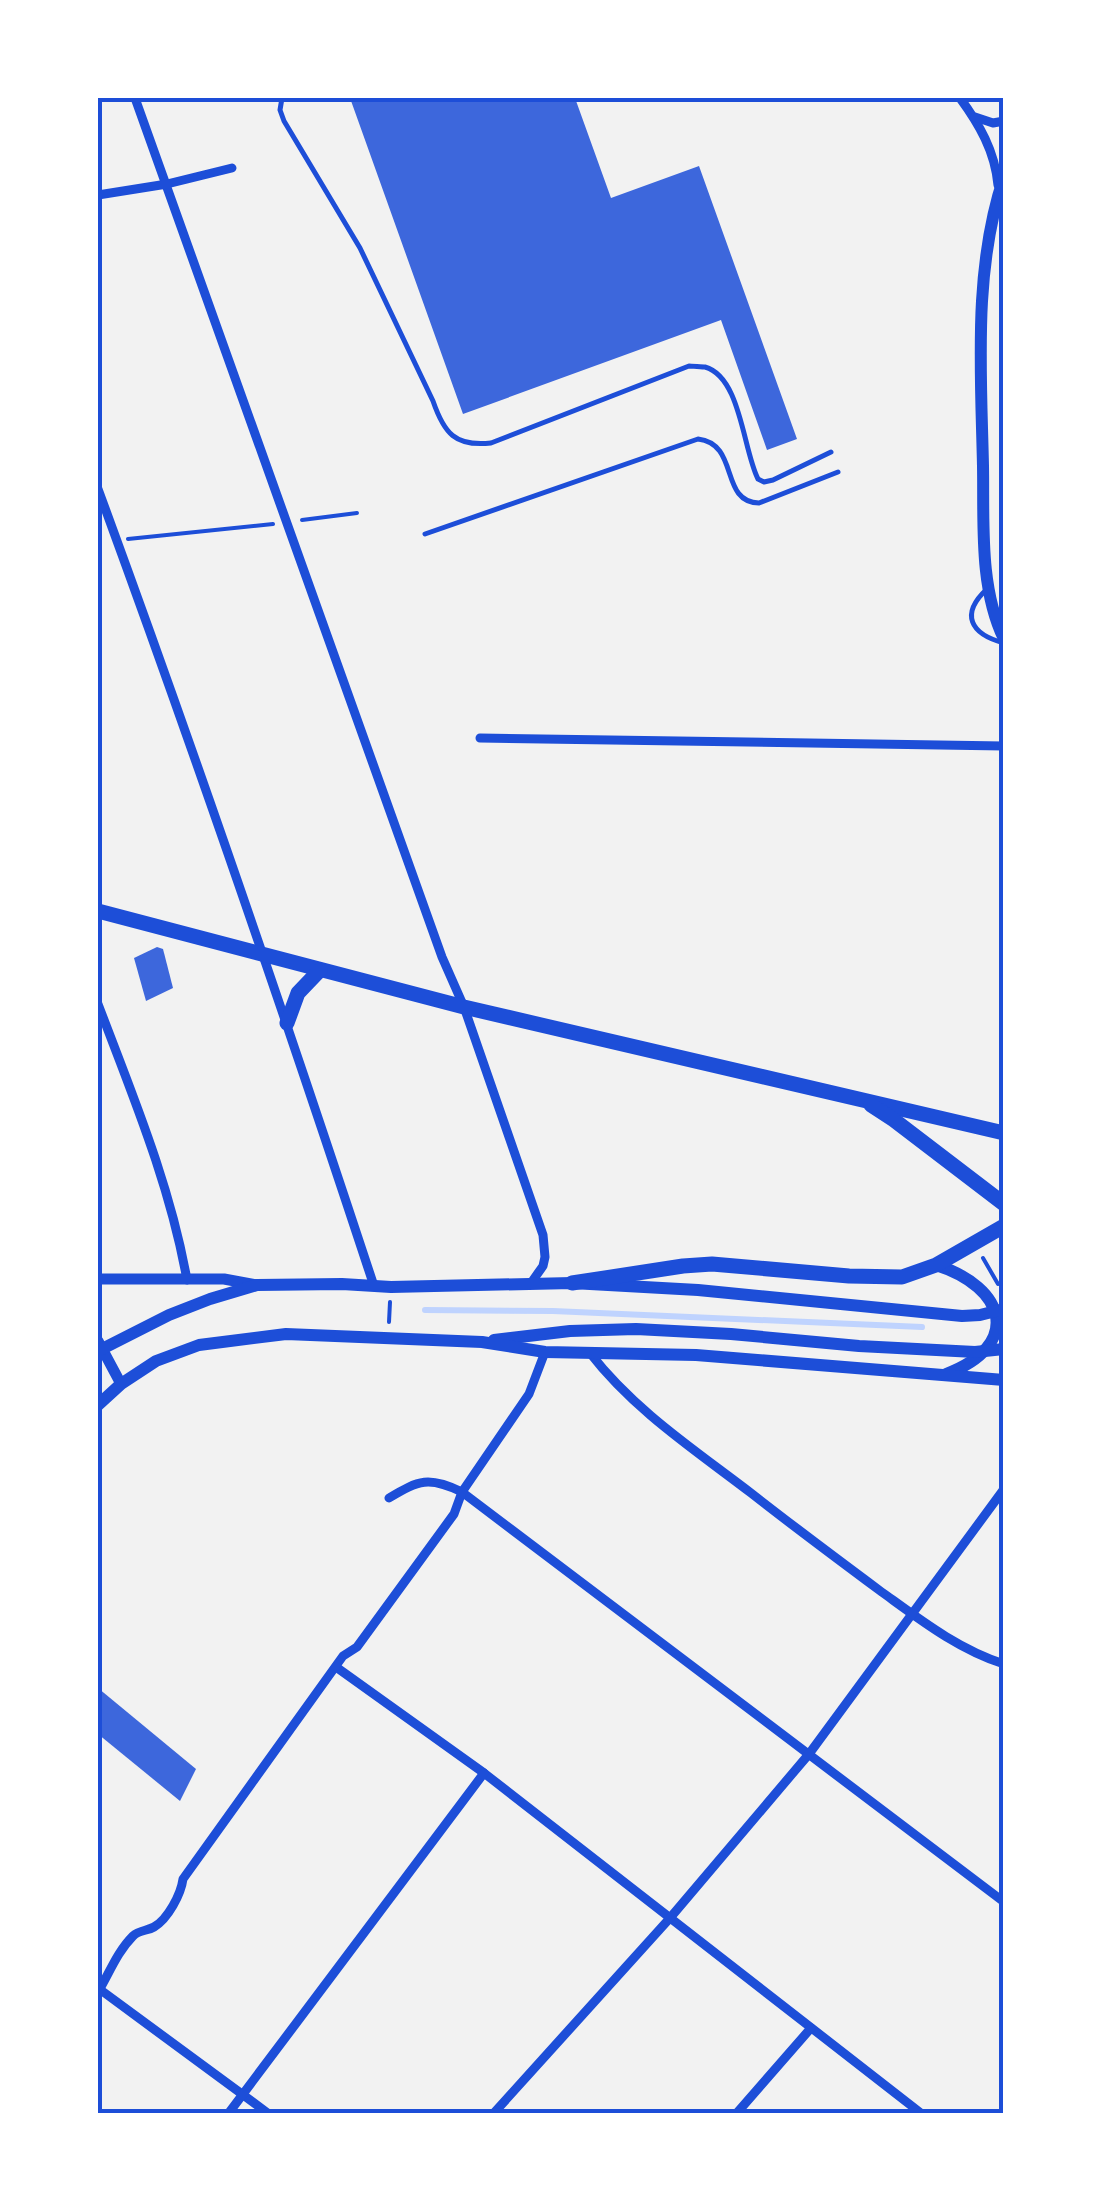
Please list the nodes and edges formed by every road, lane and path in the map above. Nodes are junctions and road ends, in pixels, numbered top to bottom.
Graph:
1 (135, 98) edge
2 (282, 98) edge
3 (960, 98) edge
4 (974, 117) junction
5 (1004, 121) edge
6 (232, 168) dead end
7 (1004, 177) edge
8 (167, 184) junction
9 (998, 193) junction
10 (98, 195) edge
11 (831, 452) dead end
12 (838, 472) dead end
13 (98, 489) edge
14 (357, 513) dead end
15 (287, 522) junction
16 (425, 534) dead end
17 (116, 540) junction
18 (990, 587) junction
19 (1004, 641) edge
20 (480, 738) dead end
21 (1004, 746) edge
22 (98, 911) edge
23 (265, 955) junction
24 (320, 970) junction
25 (98, 1004) edge
26 (464, 1007) junction
27 (287, 1023) junction
28 (859, 1098) junction
29 (1004, 1133) edge
30 (1004, 1204) edge
31 (1004, 1226) edge
32 (980, 1254) dead end
33 (936, 1265) junction
34 (98, 1279) edge
35 (187, 1280) junction
36 (531, 1283) junction
37 (572, 1283) junction
38 (258, 1285) junction
39 (374, 1286) junction
40 (1004, 1294) edge
41 (390, 1298) dead end
42 (1004, 1309) edge
43 (389, 1327) dead end
44 (482, 1342) junction
45 (99, 1347) edge
46 (1004, 1349) edge
47 (545, 1352) junction
48 (590, 1353) junction
49 (942, 1376) junction
50 (1004, 1380) edge
51 (121, 1384) junction
52 (98, 1405) edge
53 (1004, 1489) edge
54 (462, 1492) junction
55 (389, 1498) dead end
56 (911, 1613) junction
57 (1004, 1664) edge
58 (336, 1667) junction
59 (808, 1754) junction
60 (484, 1774) junction
61 (1004, 1902) edge
62 (670, 1918) junction
63 (98, 1990) edge
64 (812, 2028) junction
65 (242, 2094) junction
66 (228, 2114) edge
67 (270, 2114) edge
68 (494, 2114) edge
69 (736, 2114) edge
70 (922, 2114) edge

1 - 8 street
2 - 11 lane
3 - 4 street
4 - 5 street
4 - 9 street
6 - 8 street
7 - 9 main road
8 - 10 street
8 - 15 street
9 - 18 main road
12 - 16 lane
13 - 17 street
14 - 15 path
15 - 17 path
15 - 26 street
17 - 23 street
18 - 19 main road
18 - 19 lane
20 - 21 street
22 - 23 main road
23 - 24 main road
23 - 27 street
24 - 26 main road
24 - 27 main road
25 - 35 street
26 - 28 main road
26 - 36 street
27 - 39 street
28 - 29 main road
28 - 30 main road
31 - 33 main road
32 - 40 path
33 - 37 main road
33 - 49 main road
34 - 35 street
35 - 38 street
36 - 37 main road
36 - 39 main road
37 - 42 main road
38 - 39 main road
38 - 45 main road
41 - 43 path
44 - 46 main road
44 - 47 main road
44 - 51 main road
45 - 51 street
47 - 48 main road
47 - 54 street
48 - 49 main road
48 - 56 street
49 - 50 main road
51 - 52 main road
53 - 56 street
54 - 55 street
54 - 58 street
54 - 59 street
56 - 57 street
56 - 59 street
58 - 60 street
58 - 63 street
59 - 61 street
59 - 62 street
60 - 62 street
60 - 65 street
62 - 64 street
62 - 68 street
63 - 65 street
64 - 69 street
64 - 70 street
65 - 66 street
65 - 67 street

